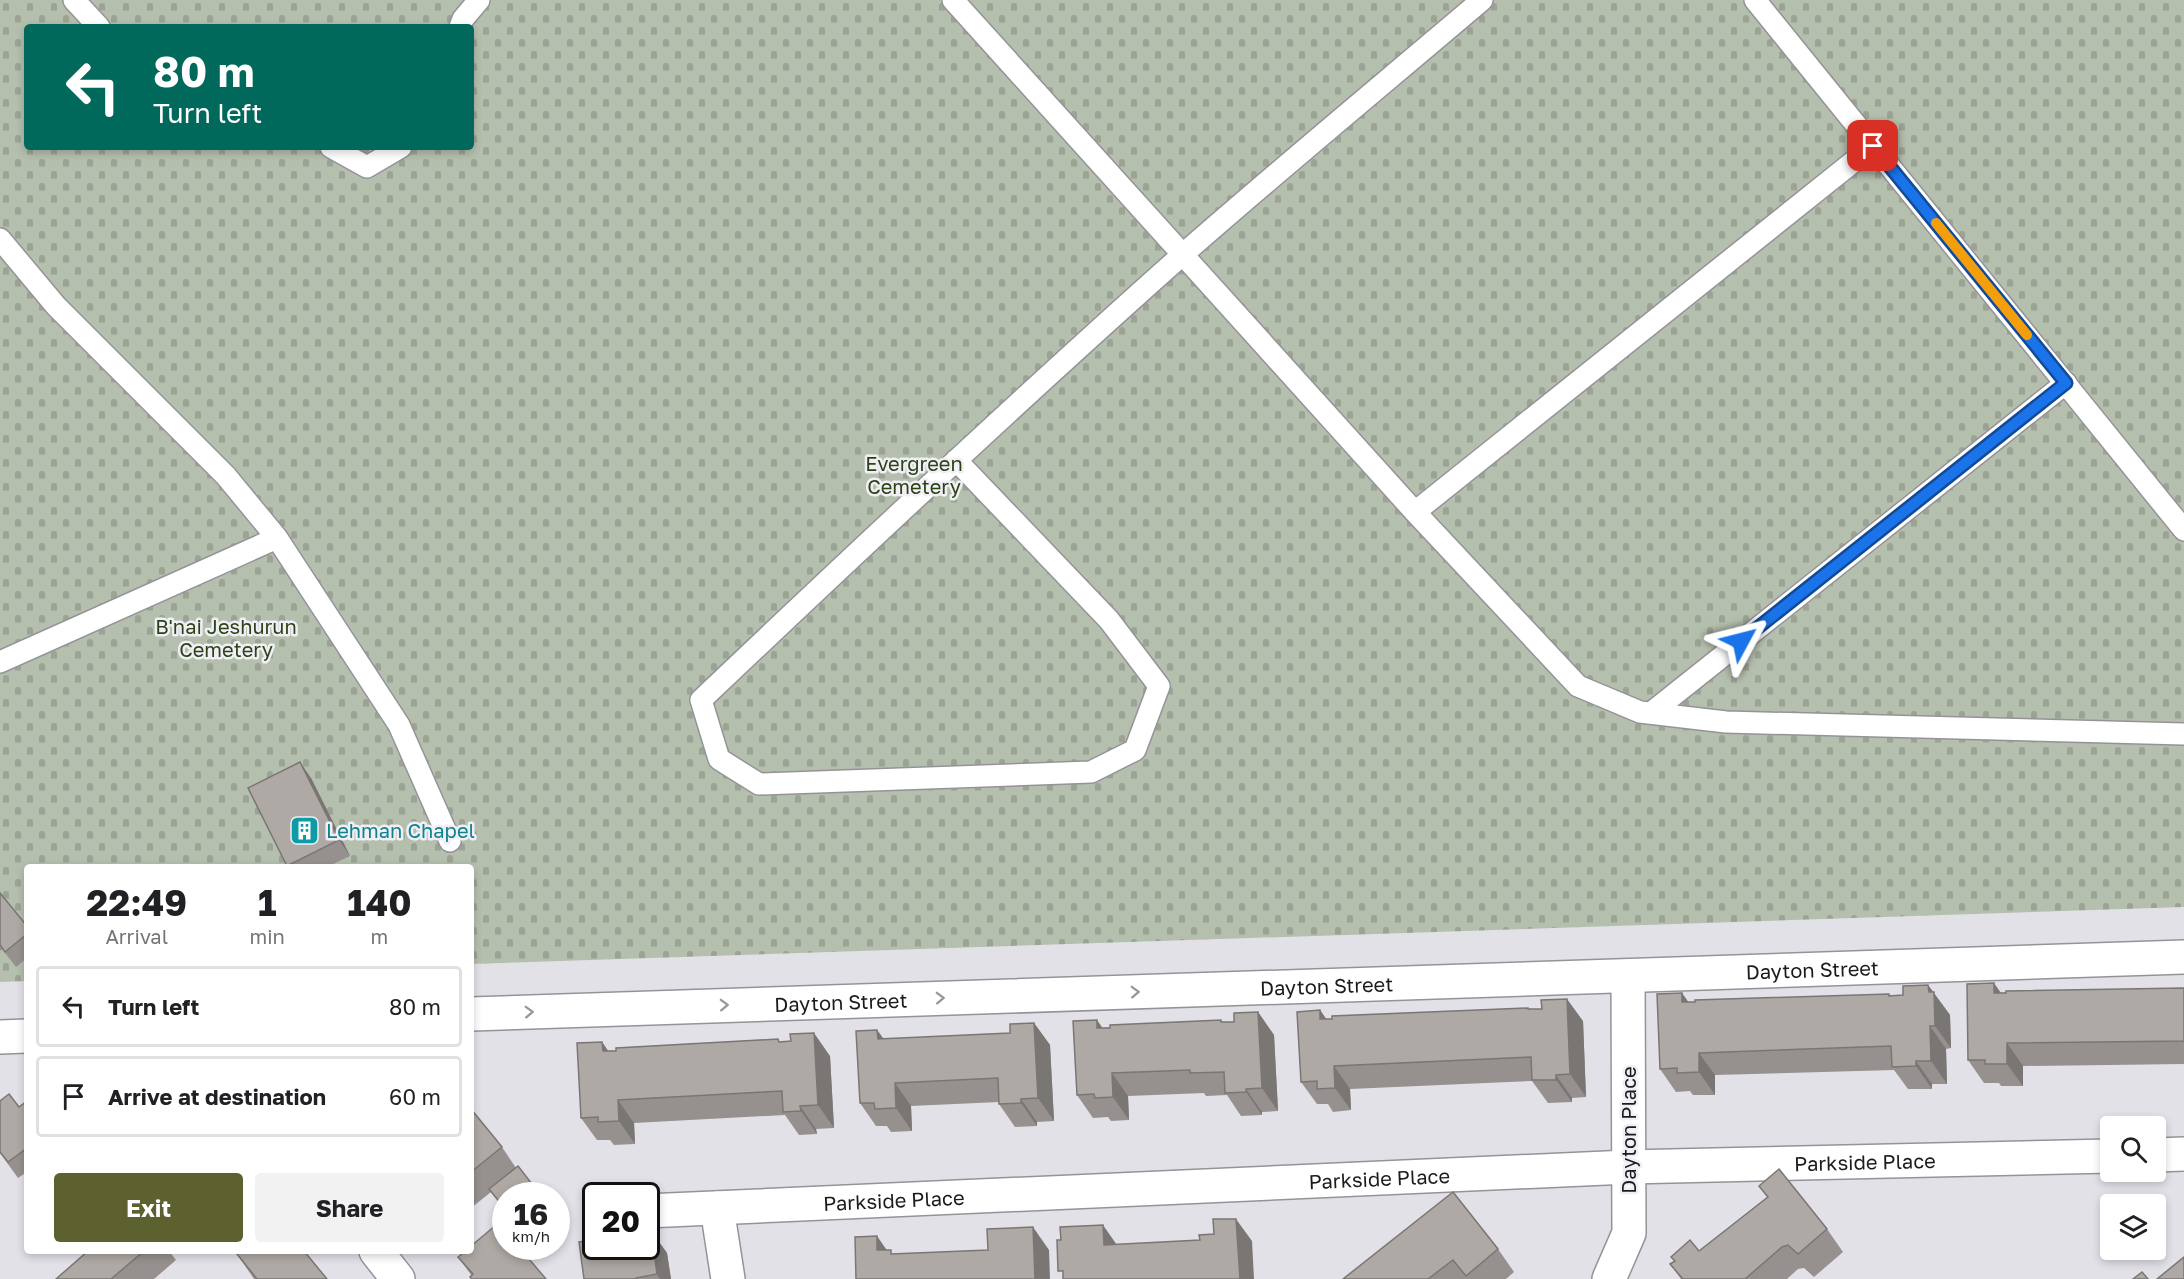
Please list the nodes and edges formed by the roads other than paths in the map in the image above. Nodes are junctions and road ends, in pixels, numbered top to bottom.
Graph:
1 (74, 0) edge
2 (479, 0) edge
3 (953, 0) edge
4 (1482, 0) edge
5 (1755, 0) edge
6 (96, 24) edge
7 (461, 24) edge
8 (1873, 146) junction
9 (336, 150) edge
10 (396, 150) edge
11 (0, 239) edge
12 (1183, 255) junction
13 (2066, 383) junction
14 (956, 460) junction
15 (1415, 512) junction
16 (2184, 530) edge
17 (277, 538) junction
18 (0, 662) edge
19 (1651, 713) junction
20 (2184, 734) edge
21 (450, 841) dead end
22 (2184, 957) edge
23 (1628, 976) junction
24 (474, 1014) edge
25 (24, 1036) edge
26 (0, 1037) edge
27 (2184, 1154) edge
28 (2166, 1155) edge
29 (2100, 1156) edge
30 (1628, 1167) junction
31 (717, 1208) junction
32 (660, 1210) edge
33 (378, 1254) edge
34 (398, 1279) edge
35 (729, 1279) edge
36 (1609, 1279) edge

1 - 6 lane
2 - 7 lane
3 - 12 lane
4 - 12 lane
5 - 8 lane
8 - 13 lane
8 - 15 lane
9 - 10 lane
11 - 17 lane
12 - 14 lane
12 - 15 lane
13 - 16 lane
13 - 19 lane
14 - 14 lane
15 - 19 lane
17 - 18 lane
17 - 21 lane
19 - 20 lane
22 - 23 street, Dayton Street
24 -> 23 street, Dayton Street
23 - 30 street, Dayton Place
25 - 26 street
27 - 28 street
29 - 30 street, Parkside Place
30 - 31 street, Parkside Place
30 - 36 street, Dayton Place
31 - 32 street, Parkside Place
31 - 35 street
33 - 34 street

